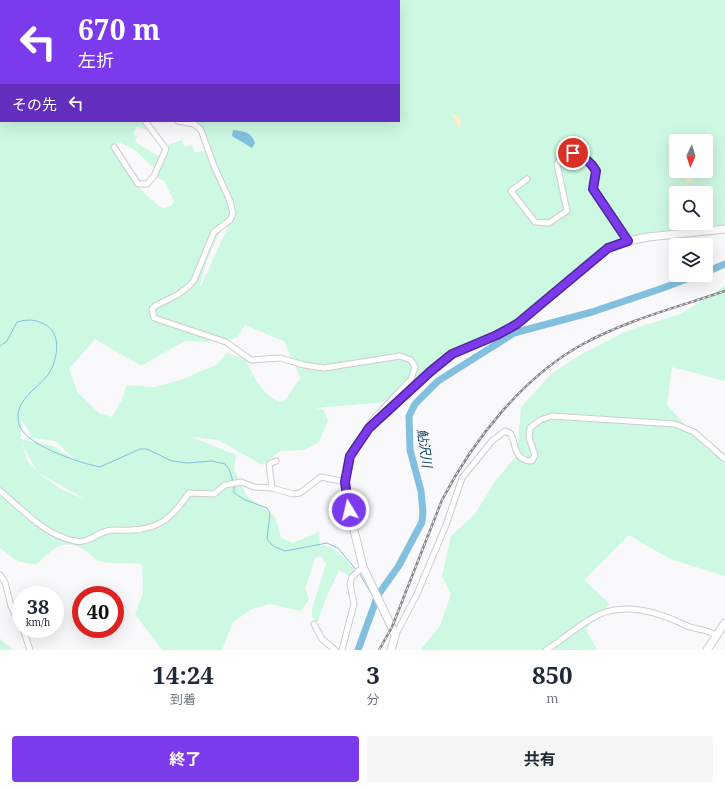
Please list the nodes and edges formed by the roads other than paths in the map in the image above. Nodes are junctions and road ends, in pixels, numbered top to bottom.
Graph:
1 (146, 122) edge
2 (183, 122) edge
3 (114, 147) dead end
4 (527, 179) dead end
5 (725, 229) edge
6 (628, 241) junction
7 (360, 439) junction
8 (725, 459) edge
9 (276, 461) dead end
10 (345, 482) junction
11 (272, 488) junction
12 (0, 491) edge
13 (363, 567) junction
14 (0, 575) edge
15 (12, 608) edge
16 (314, 624) dead end
17 (724, 626) edge
18 (395, 636) junction
19 (716, 636) junction
20 (26, 638) edge
21 (30, 650) edge
22 (335, 650) edge
23 (342, 650) edge
24 (391, 650) edge
25 (546, 650) edge
26 (707, 650) edge

1 - 3 street
2 - 7 street
4 - 6 street
5 - 6 street
6 - 7 street
7 - 10 street
8 - 18 street
9 - 11 street
10 - 11 street
10 - 13 street
11 - 12 street
13 - 18 street
13 - 23 street
14 - 15 street
16 - 22 street
17 - 19 street
18 - 24 street
19 - 25 street
19 - 26 street
20 - 21 street

